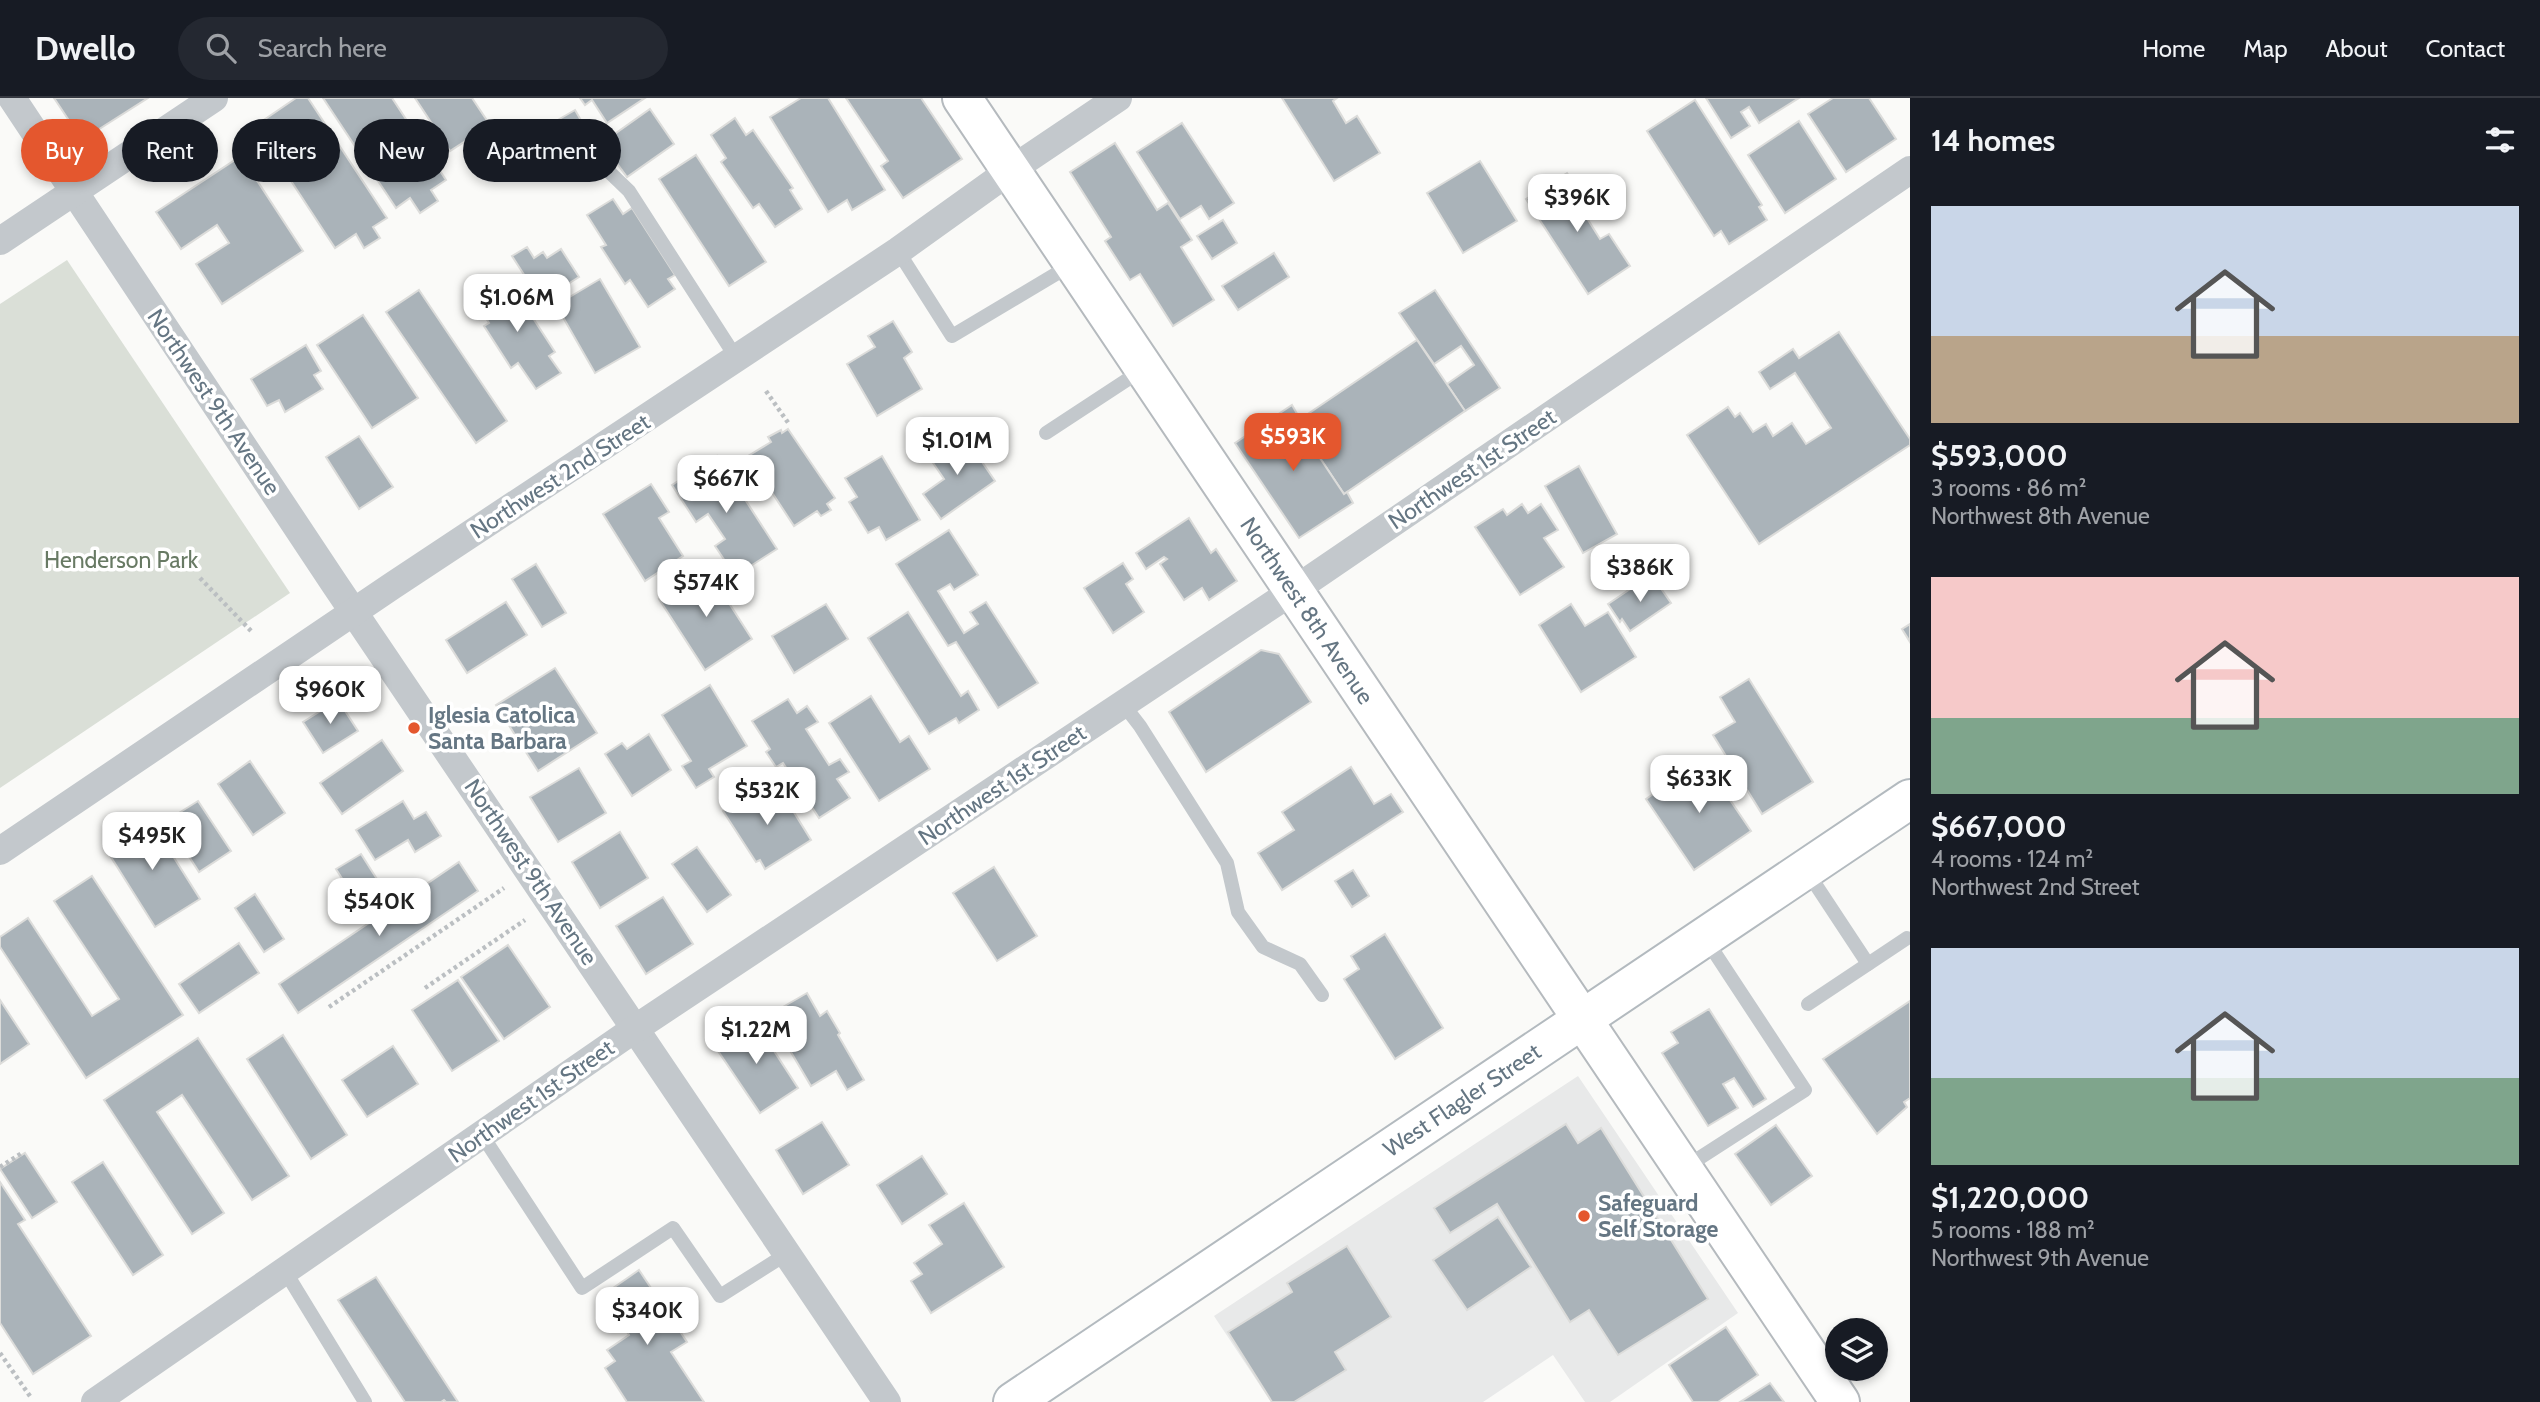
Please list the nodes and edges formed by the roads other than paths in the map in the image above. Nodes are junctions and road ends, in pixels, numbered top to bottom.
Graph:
1 (12, 98) edge
2 (214, 98) edge
3 (962, 98) edge
4 (1118, 98) edge
5 (1011, 170) junction
6 (1910, 170) edge
7 (620, 182) edge
8 (74, 191) junction
9 (0, 241) edge
10 (898, 251) junction
11 (1073, 263) junction
12 (737, 359) junction
13 (1143, 369) junction
14 (1046, 433) dead end
15 (1293, 591) junction
16 (354, 612) junction
17 (1123, 704) junction
18 (1910, 799) edge
19 (0, 850) edge
20 (1806, 869) junction
21 (1705, 937) junction
22 (1907, 938) dead end
23 (1868, 964) junction
24 (1322, 995) dead end
25 (1808, 1004) dead end
26 (1583, 1018) junction
27 (636, 1028) junction
28 (482, 1135) junction
29 (1684, 1168) junction
30 (788, 1253) junction
31 (285, 1271) junction
32 (95, 1402) edge
33 (365, 1402) edge
34 (887, 1402) edge
35 (1013, 1402) edge
36 (1840, 1402) edge

1 - 8 street, Northwest 9th Avenue
2 - 8 street
3 - 5 main road, Northwest 8th Avenue
4 - 5 street, Northwest 2nd Street
5 - 10 street, Northwest 2nd Street
5 - 11 main road, Northwest 8th Avenue
6 - 15 street, Northwest 1st Street
7 - 12 lane
8 - 9 street
8 - 16 street, Northwest 9th Avenue
10 - 11 lane
10 - 12 street, Northwest 2nd Street
11 - 13 main road, Northwest 8th Avenue
12 - 16 street, Northwest 2nd Street
13 - 14 lane
13 - 15 main road, Northwest 8th Avenue
15 - 17 street, Northwest 1st Street
15 - 26 main road, Northwest 8th Avenue
16 - 19 street, Northwest 2nd Street
16 - 27 street, Northwest 9th Avenue
17 - 24 lane
17 - 27 street, Northwest 1st Street
18 - 20 main road, West Flagler Street
20 - 21 main road, West Flagler Street
20 - 23 lane
21 - 26 main road, West Flagler Street
21 - 29 lane
22 - 23 lane
23 - 25 lane
26 - 29 main road, Northwest 8th Avenue
26 - 35 main road, West Flagler Street
27 - 28 street, Northwest 1st Street
27 - 30 street, Northwest 9th Avenue
28 - 30 lane
28 - 31 street, Northwest 1st Street
29 - 36 main road, Northwest 8th Avenue
30 - 34 street, Northwest 9th Avenue
31 - 32 street, Northwest 1st Street
31 - 33 lane

